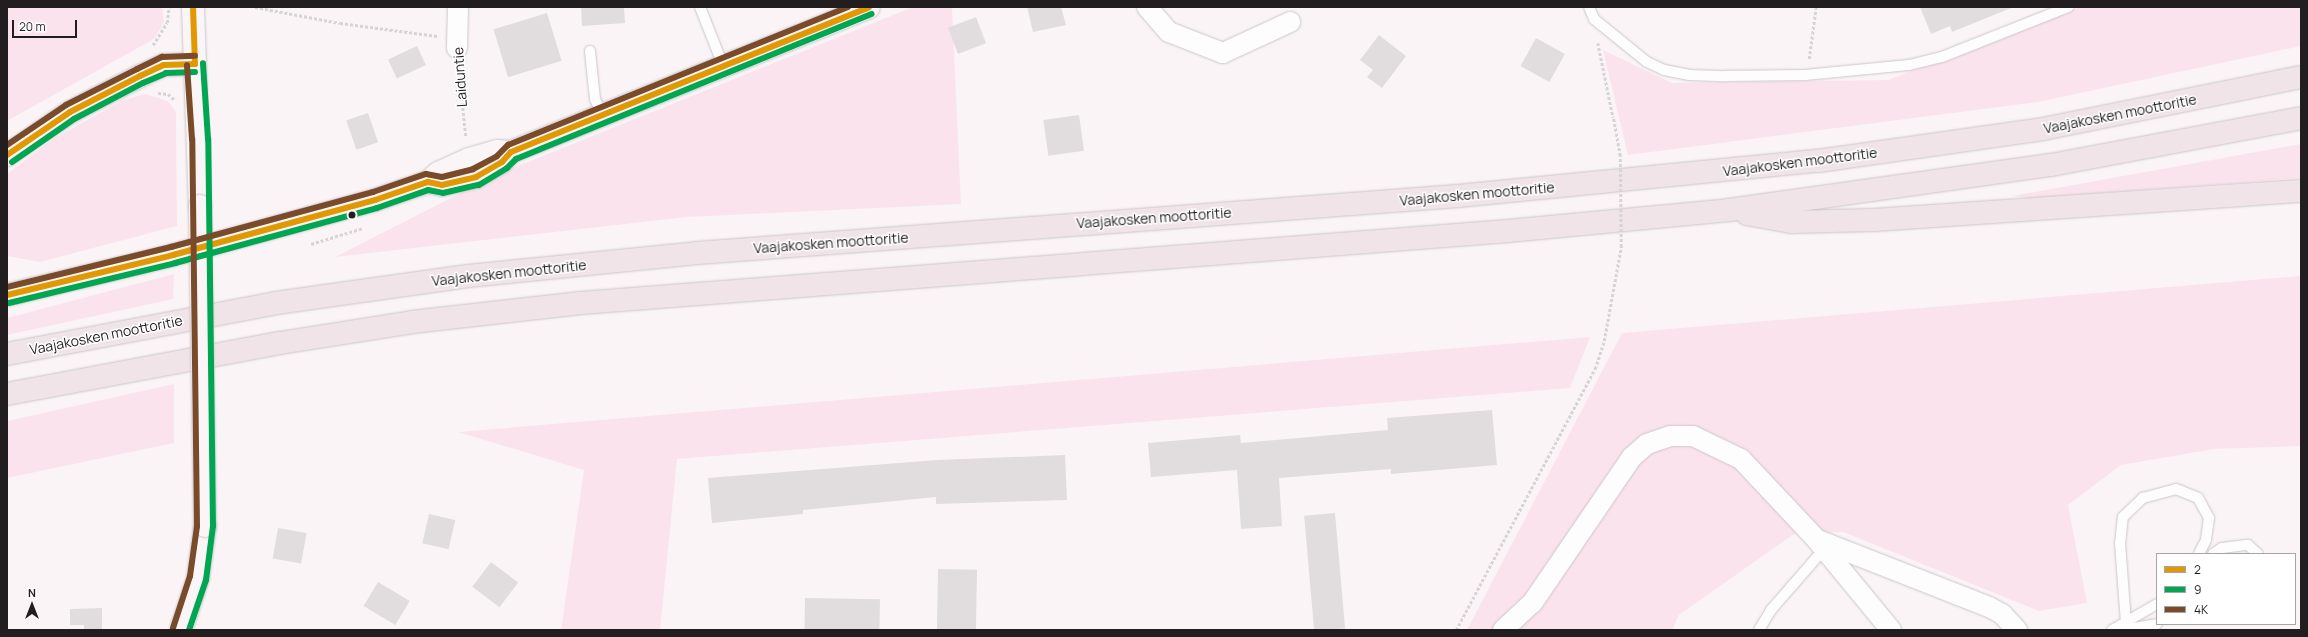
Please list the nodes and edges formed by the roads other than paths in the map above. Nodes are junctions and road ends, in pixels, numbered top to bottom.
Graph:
1 (193, 7) edge
2 (458, 7) edge
3 (700, 7) edge
4 (869, 7) edge
5 (1147, 7) edge
6 (1589, 7) edge
7 (2068, 7) edge
8 (1290, 22) dead end
9 (457, 42) road end
10 (590, 51) dead end
11 (195, 64) junction
12 (723, 65) junction
13 (2301, 77) edge
14 (602, 114) junction
15 (2301, 118) edge
16 (7, 155) edge
17 (2301, 191) edge
18 (1729, 210) junction
19 (7, 295) edge
20 (7, 354) edge
21 (7, 394) edge
22 (1820, 544) junction
23 (2200, 553) edge
24 (2214, 553) edge
25 (2257, 553) edge
26 (2156, 605) edge
27 (2156, 624) edge
28 (2123, 626) edge
29 (183, 629) edge
30 (1503, 630) edge
31 (1759, 630) edge
32 (1891, 630) edge
33 (2017, 630) edge
34 (2112, 630) edge

1 - 11 main road
2 - 9 street, Laiduntie
3 - 12 lane
4 - 12 main road
5 - 8 street
6 - 7 lane
10 - 14 lane
11 - 16 main road
11 - 29 main road, bridge
12 - 14 main road
13 - 20 highway, Vaajakosken moottoritie
14 - 19 main road
15 - 18 highway
17 - 18 highway
18 - 21 highway
22 - 30 street
22 - 31 lane
22 - 32 street
22 - 33 street
23 - 28 lane
24 - 25 lane
26 - 28 lane
27 - 28 lane
28 - 34 lane

